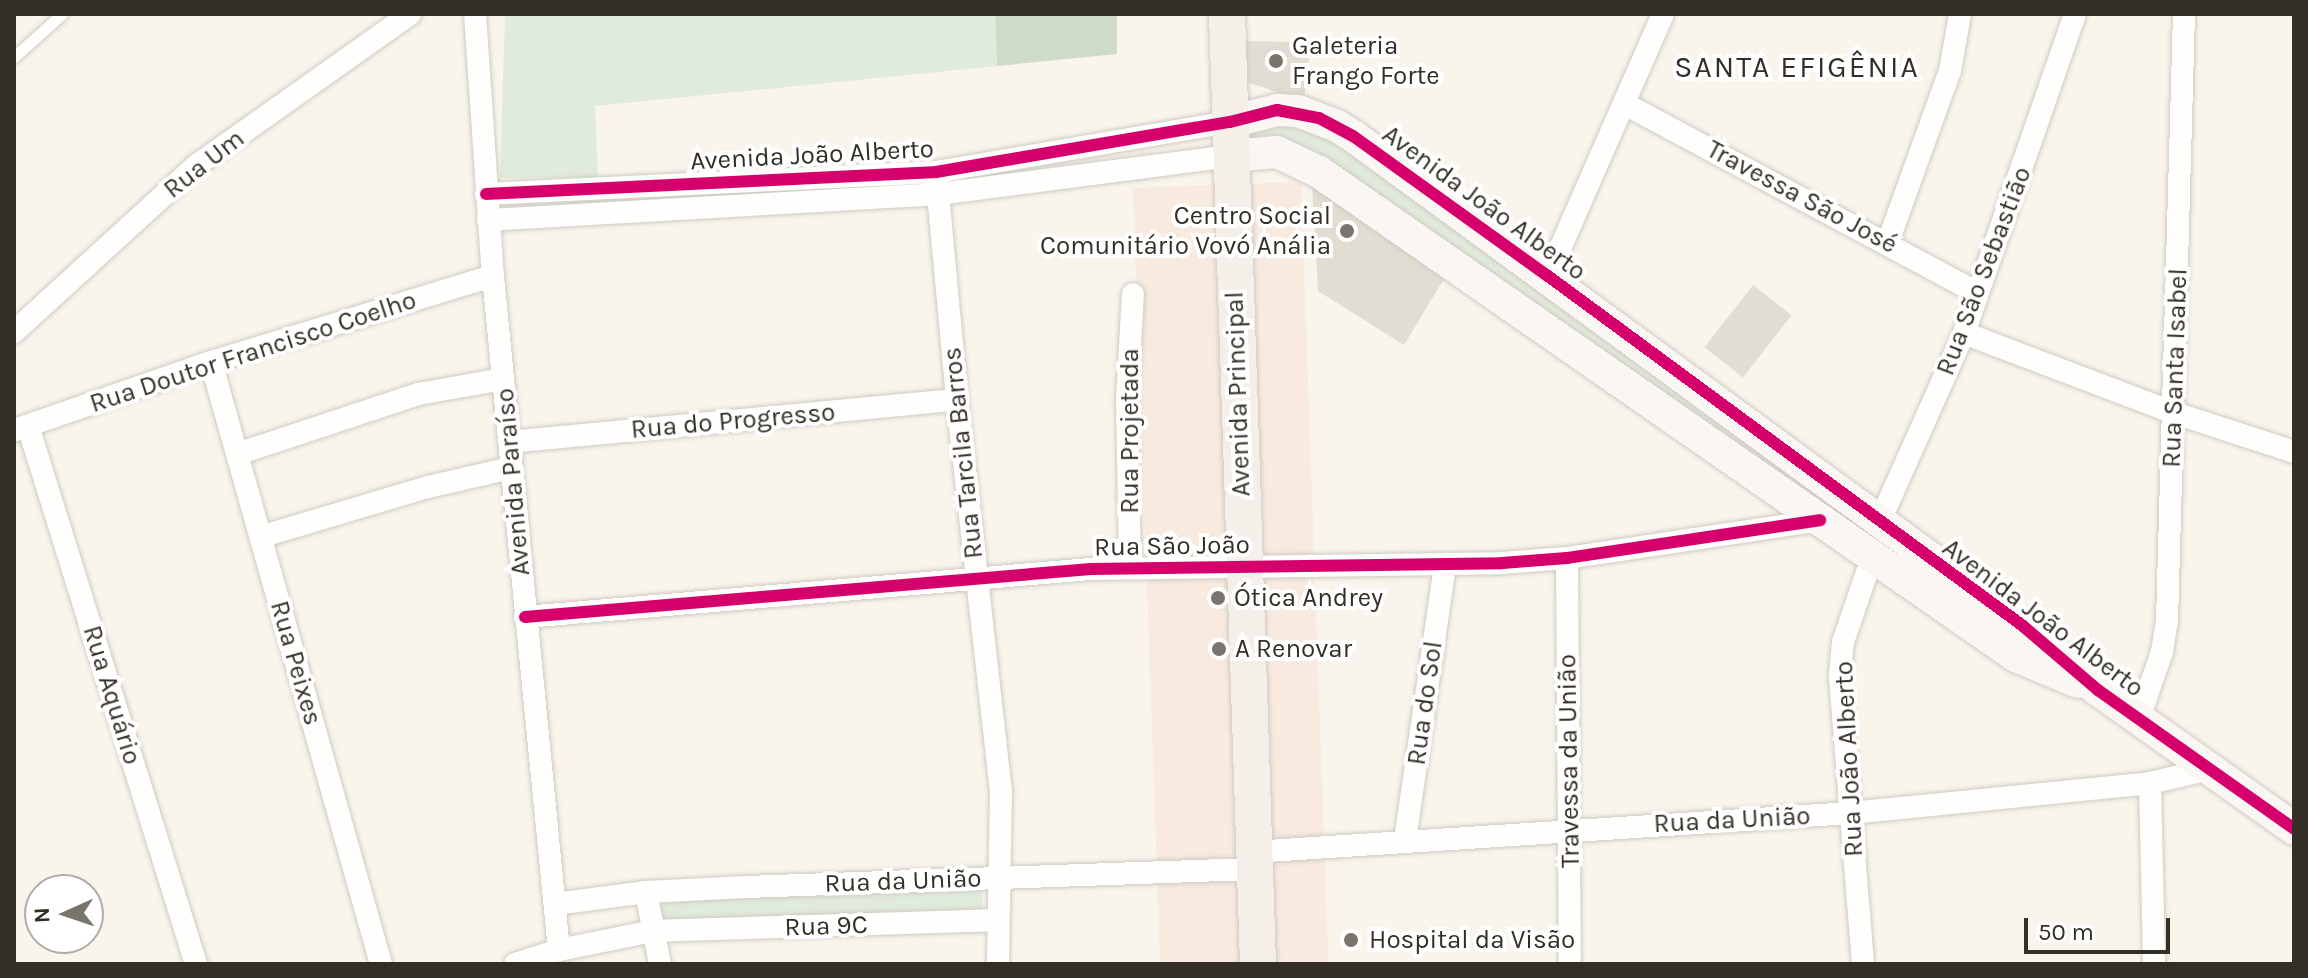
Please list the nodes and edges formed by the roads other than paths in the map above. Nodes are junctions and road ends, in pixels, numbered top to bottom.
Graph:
1 (62, 14) edge
2 (410, 14) edge
3 (475, 14) edge
4 (1227, 14) edge
5 (1663, 14) edge
6 (1960, 14) edge
7 (2075, 14) edge
8 (2184, 14) edge
9 (14, 57) edge
10 (1625, 104) junction
11 (1230, 139) junction
12 (937, 183) junction
13 (486, 194) junction
14 (488, 220) junction
15 (1888, 242) junction
16 (493, 276) junction
17 (1548, 276) junction
18 (1977, 293) junction
19 (1133, 294) dead end
20 (14, 332) edge
21 (1964, 333) junction
22 (211, 362) junction
23 (503, 379) junction
24 (957, 400) junction
25 (2175, 413) junction
26 (21, 428) edge
27 (509, 442) junction
28 (2294, 452) edge
29 (237, 454) junction
30 (511, 468) junction
31 (1820, 520) junction
32 (1879, 523) junction
33 (260, 537) junction
34 (1567, 558) junction
35 (1872, 558) junction
36 (1243, 566) junction
37 (1445, 567) junction
38 (1130, 568) junction
39 (976, 577) junction
40 (525, 617) junction
41 (2098, 690) junction
42 (2139, 718) junction
43 (2209, 769) junction
44 (2150, 783) junction
45 (1851, 813) junction
46 (1570, 829) junction
47 (2294, 829) edge
48 (1405, 840) junction
49 (1252, 861) junction
50 (1000, 877) junction
51 (646, 892) junction
52 (555, 904) junction
53 (1254, 918) junction
54 (998, 920) junction
55 (653, 931) junction
56 (559, 950) junction
57 (196, 964) edge
58 (381, 964) edge
59 (515, 964) edge
60 (660, 964) edge
61 (998, 964) edge
62 (1250, 964) edge
63 (1258, 964) edge
64 (1570, 964) edge
65 (1863, 964) edge
66 (2154, 964) edge

1 - 9 lane
2 - 20 street, Rua Um
3 - 13 street, Avenida Paraíso
4 - 11 main road, Avenida Principal
5 - 10 street
6 - 15 street
7 - 18 street, Rua São Sebastião
8 - 25 street, Rua Santa Isabel
10 - 15 street, Travessa São José
10 - 17 street
11 - 12 street, Avenida João Alberto
11 - 12 street, Avenida João Alberto
11 - 17 street, Avenida João Alberto
11 - 31 street, Avenida João Alberto
11 - 36 main road, Avenida Principal
12 - 13 street, Avenida João Alberto
12 - 14 street, Avenida João Alberto
12 - 24 street, Rua Tarcila Barros
13 - 14 street, Avenida Paraíso
14 - 16 street, Avenida Paraíso
15 - 18 street, Travessa São José
16 - 22 street, Rua Doutor Francisco Coelho
16 - 23 street, Avenida Paraíso
17 - 32 street, Avenida João Alberto
18 - 21 street, Rua São Sebastião
19 - 38 street, Rua Projetada
21 - 25 street
21 - 32 street, Rua São Sebastião
22 - 26 street, Rua Doutor Francisco Coelho
22 - 29 street, Rua Peixes
23 - 27 street, Avenida Paraíso
23 - 29 street
24 - 27 street, Rua do Progresso
24 - 39 street, Rua Tarcila Barros
25 - 28 street
25 - 42 street, Rua Santa Isabel
26 - 57 street, Rua Aquário
27 - 30 street, Avenida Paraíso
29 - 33 street, Rua Peixes
30 - 33 street
30 - 40 street, Avenida Paraíso
31 - 34 street, Rua São João
31 - 35 street, Avenida João Alberto
32 - 41 street, Avenida João Alberto
33 - 58 street, Rua Peixes
34 - 37 street, Rua São João
34 - 46 street, Travessa da União
35 - 41 street, Avenida João Alberto
35 - 45 street, Rua João Alberto
36 - 37 street, Rua São João
36 - 38 street, Rua São João
36 - 49 main road, Avenida Principal
37 - 48 street, Rua do Sol
38 - 39 street, Rua São João
39 - 40 street, Rua São João
39 - 50 street, Rua Tarcila Barros
40 - 52 street, Avenida Paraíso
41 - 42 street, Avenida João Alberto
42 - 43 street, Avenida João Alberto
43 - 44 street, Rua da União
43 - 47 street, Avenida João Alberto
44 - 45 street, Rua da União
44 - 66 street
45 - 46 street, Rua da União
45 - 65 street, Rua João Alberto
46 - 48 street, Rua da União
46 - 64 street, Travessa da União
48 - 49 street, Rua da União
49 - 50 street, Rua da União
49 - 53 main road, Avenida Principal
50 - 51 street, Rua da União
50 - 54 street, Rua Tarcila Barros
51 - 52 street, Rua da União
51 - 55 street
52 - 56 street, Avenida Paraíso
53 - 62 main road, Avenida Principal
53 - 63 main road, Avenida Principal
54 - 55 street, Rua 9C
54 - 61 street, Rua Tarcila Barros
55 - 56 street, Rua 9C
55 - 60 street
56 - 59 street, Rua 9C

